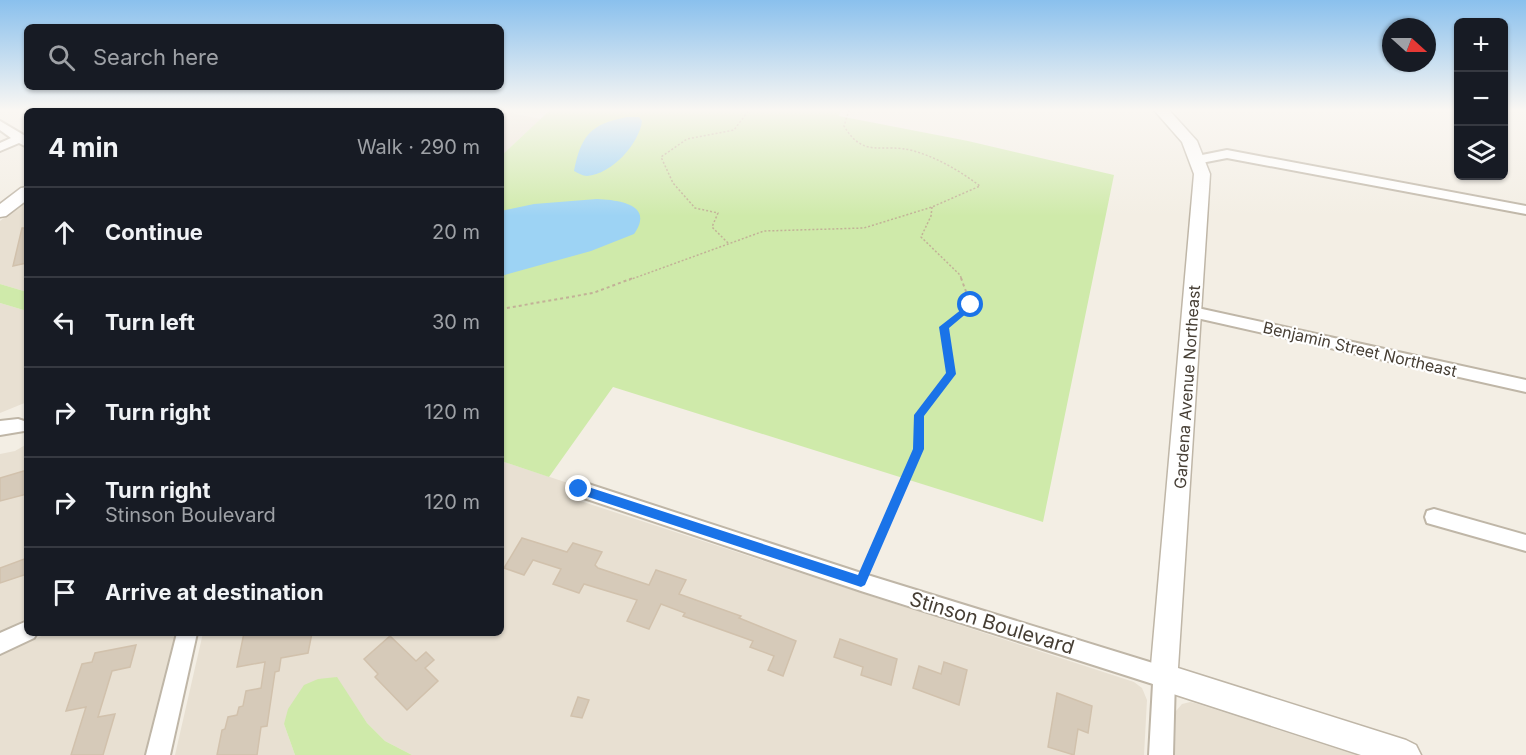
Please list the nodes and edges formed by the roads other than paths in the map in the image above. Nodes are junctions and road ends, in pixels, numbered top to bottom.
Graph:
1 (1191, 145) edge
2 (1196, 160) junction
3 (24, 194) edge
4 (1526, 210) edge
5 (0, 212) edge
6 (1193, 312) junction
7 (1526, 386) edge
8 (579, 489) dead end
9 (1434, 517) dead end
10 (1526, 543) edge
11 (24, 632) edge
12 (187, 636) edge
13 (0, 644) edge
14 (1164, 677) junction
15 (158, 755) edge
16 (1161, 755) edge
17 (1406, 755) edge

1 - 2 street, Gardena Avenue Northeast
2 - 4 street
2 - 6 street, Gardena Avenue Northeast
3 - 5 street
6 - 7 street, Benjamin Street Northeast
6 - 14 street, Gardena Avenue Northeast
8 - 14 street, Stinson Boulevard
9 - 10 street
11 - 13 street
12 - 15 street
14 - 16 street
14 - 17 street, Stinson Boulevard

